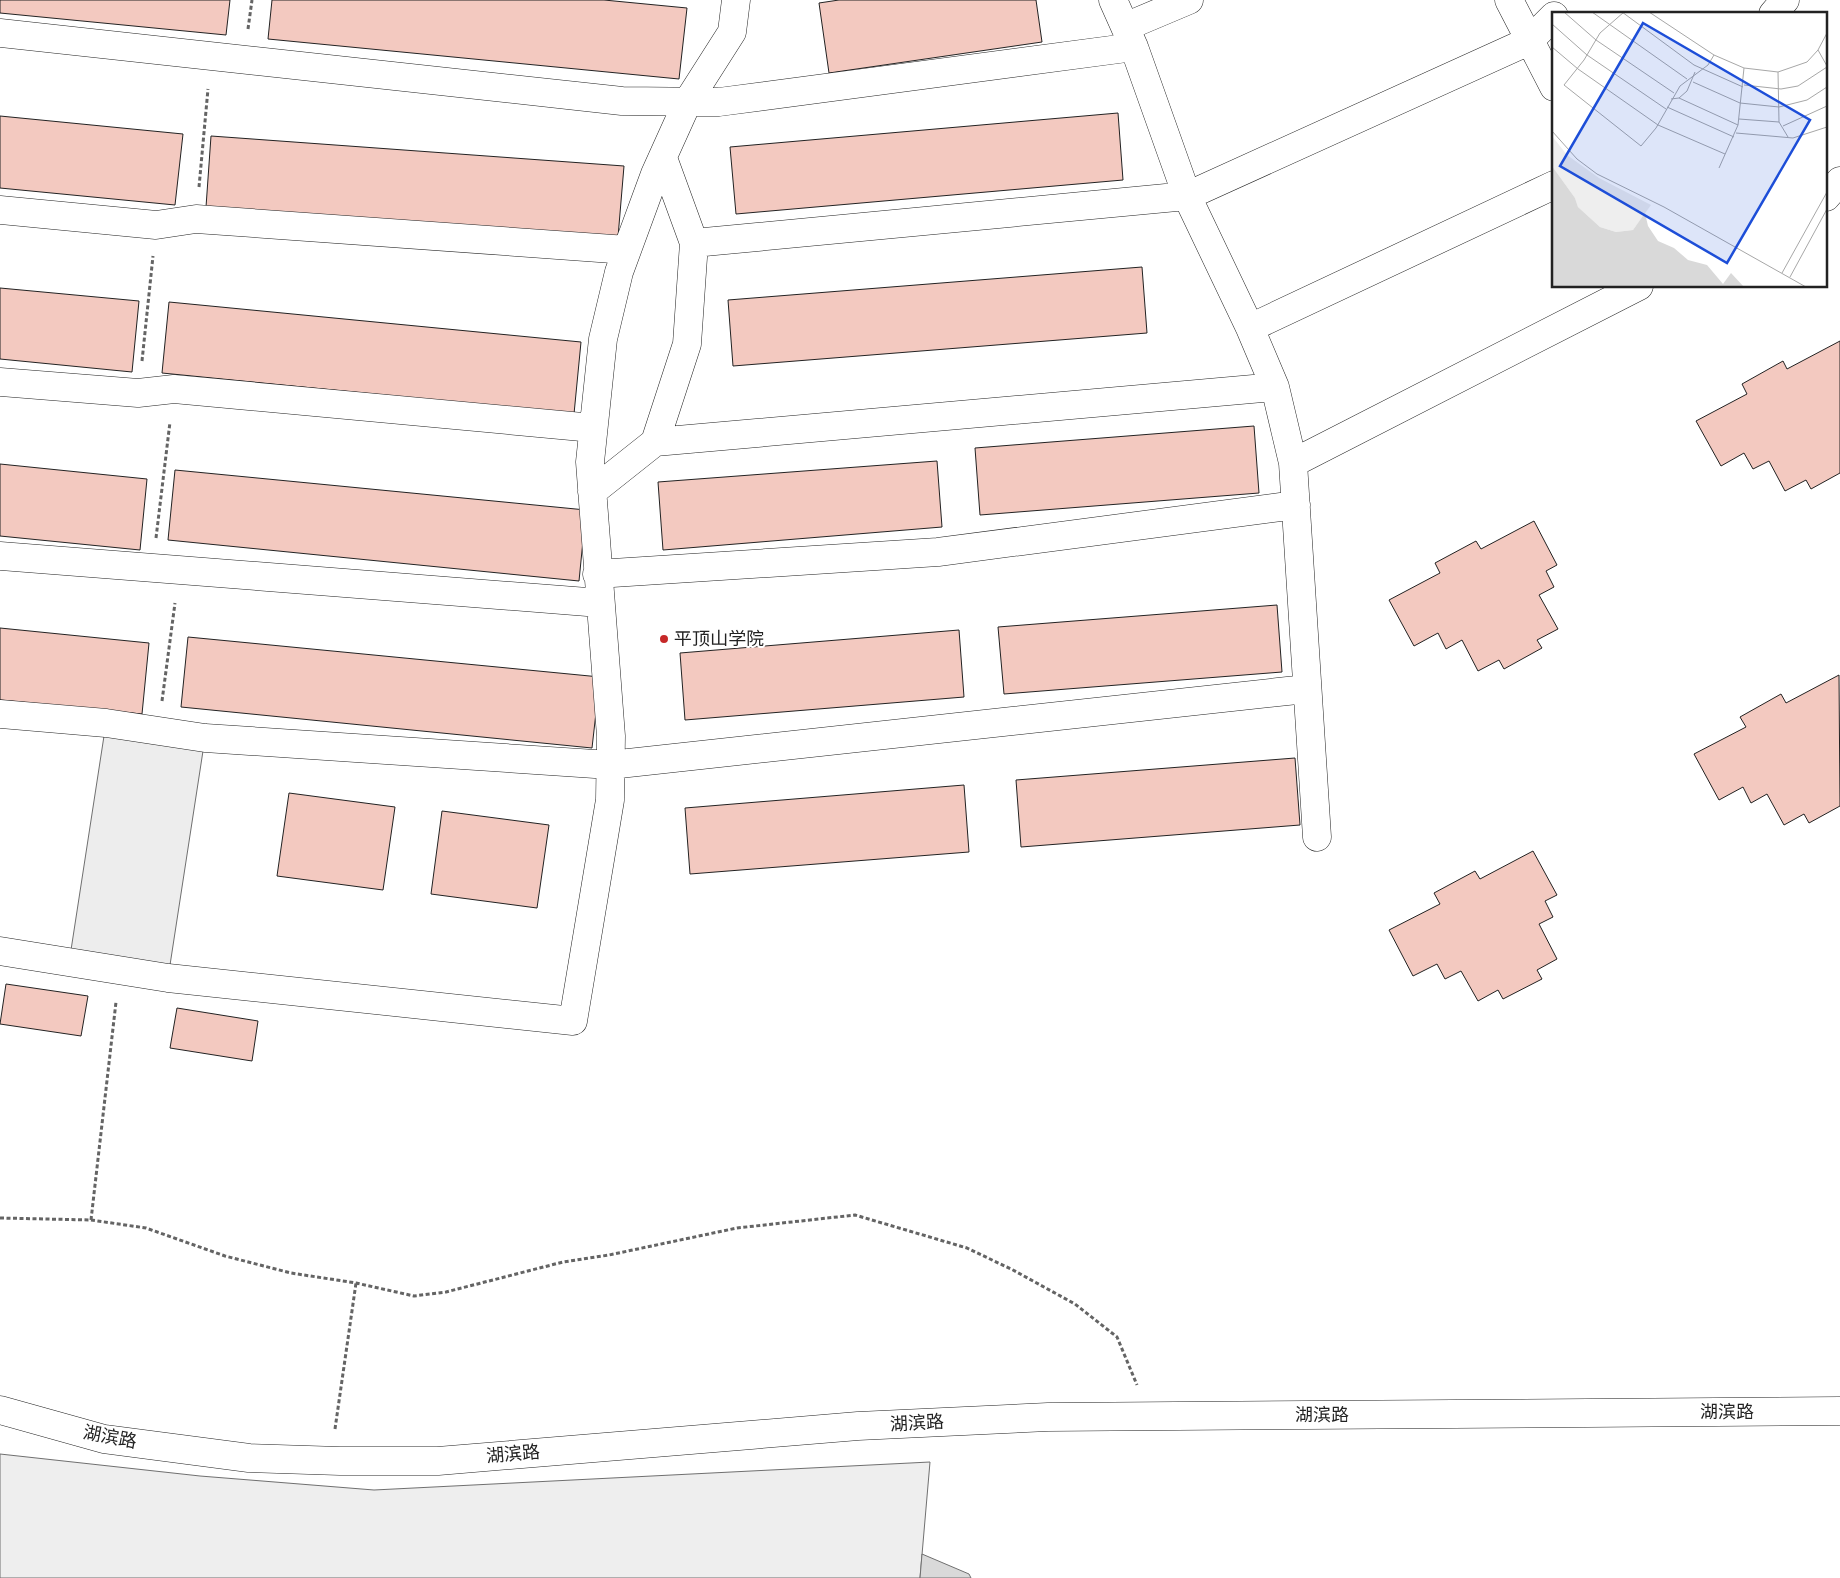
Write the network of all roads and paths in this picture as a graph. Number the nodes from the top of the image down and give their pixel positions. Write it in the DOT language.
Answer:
graph roads {
  1 [pos="736,0"];
  2 [pos="1113,0"];
  3 [pos="1189,0"];
  4 [pos="1509,0"];
  5 [pos="1570,0"];
  6 [pos="1785,0"];
  7 [pos="1558,12"];
  8 [pos="1775,12"];
  9 [pos="1552,18"];
  10 [pos="0,33"];
  11 [pos="1129,37"];
  12 [pos="1529,40"];
  13 [pos="211,56"];
  14 [pos="1552,83"];
  15 [pos="688,100"];
  16 [pos="663,158"];
  17 [pos="1840,181"];
  18 [pos="1552,186"];
  19 [pos="1828,195"];
  20 [pos="1187,196"];
  21 [pos="0,210"];
  22 [pos="196,219"];
  23 [pos="156,225"];
  24 [pos="694,243"];
  25 [pos="627,250"];
  26 [pos="1635,288"];
  27 [pos="1250,328"];
  28 [pos="0,382"];
  29 [pos="1275,388"];
  30 [pos="174,389"];
  31 [pos="138,393"];
  32 [pos="594,428"];
  33 [pos="655,442"];
  34 [pos="1293,463"];
  35 [pos="592,492"];
  36 [pos="1296,505"];
  37 [pos="0,556"];
  38 [pos="166,569"];
  39 [pos="597,574"];
  40 [pos="600,603"];
  41 [pos="1306,689"];
  42 [pos="0,714"];
  43 [pos="159,731"];
  44 [pos="610,765"];
  45 [pos="1317,836"];
  46 [pos="0,951"];
  47 [pos="119,971"];
  48 [pos="0,1218"];
  49 [pos="91,1220"];
  50 [pos="356,1283"];
  51 [pos="0,1410"];
  52 [pos="1840,1411"];
  53 [pos="1151,1416"];
  54 [pos="330,1460"];
  1 -- 15 [label="street"];
  2 -- 11 [label="street"];
  3 -- 11 [label="street"];
  4 -- 12 [label="street"];
  5 -- 7 [label="street"];
  6 -- 8 [label="street"];
  9 -- 12 [label="street"];
  10 -- 13 [label="street"];
  11 -- 15 [label="street"];
  11 -- 20 [label="street"];
  12 -- 14 [label="street"];
  12 -- 20 [label="street"];
  13 -- 15 [label="street"];
  13 -- 22 [label="path"];
  15 -- 16 [label="street"];
  16 -- 24 [label="street"];
  16 -- 25 [label="street"];
  17 -- 19 [label="street"];
  18 -- 27 [label="street"];
  20 -- 24 [label="street"];
  20 -- 27 [label="street"];
  21 -- 23 [label="street"];
  22 -- 23 [label="street"];
  22 -- 25 [label="street"];
  23 -- 31 [label="path"];
  24 -- 33 [label="street"];
  25 -- 32 [label="street"];
  26 -- 34 [label="street"];
  27 -- 29 [label="street"];
  28 -- 31 [label="street"];
  29 -- 33 [label="street"];
  29 -- 34 [label="street"];
  30 -- 31 [label="street"];
  30 -- 32 [label="street"];
  30 -- 38 [label="path"];
  32 -- 35 [label="street"];
  33 -- 35 [label="street"];
  34 -- 36 [label="street"];
  35 -- 39 [label="street"];
  36 -- 39 [label="street"];
  36 -- 41 [label="street"];
  37 -- 38 [label="street"];
  38 -- 40 [label="street"];
  38 -- 43 [label="path"];
  39 -- 40 [label="street"];
  40 -- 44 [label="street"];
  41 -- 44 [label="street"];
  41 -- 45 [label="street"];
  42 -- 43 [label="street"];
  43 -- 44 [label="street"];
  44 -- 47 [label="street"];
  46 -- 47 [label="street"];
  47 -- 49 [label="path"];
  48 -- 49 [label="path"];
  49 -- 50 [label="path"];
  50 -- 53 [label="path"];
  50 -- 54 [label="path"];
  51 -- 54 [label="street, 湖滨路"];
  52 -- 53 [label="street, 湖滨路"];
  53 -- 54 [label="street, 湖滨路"];
}
